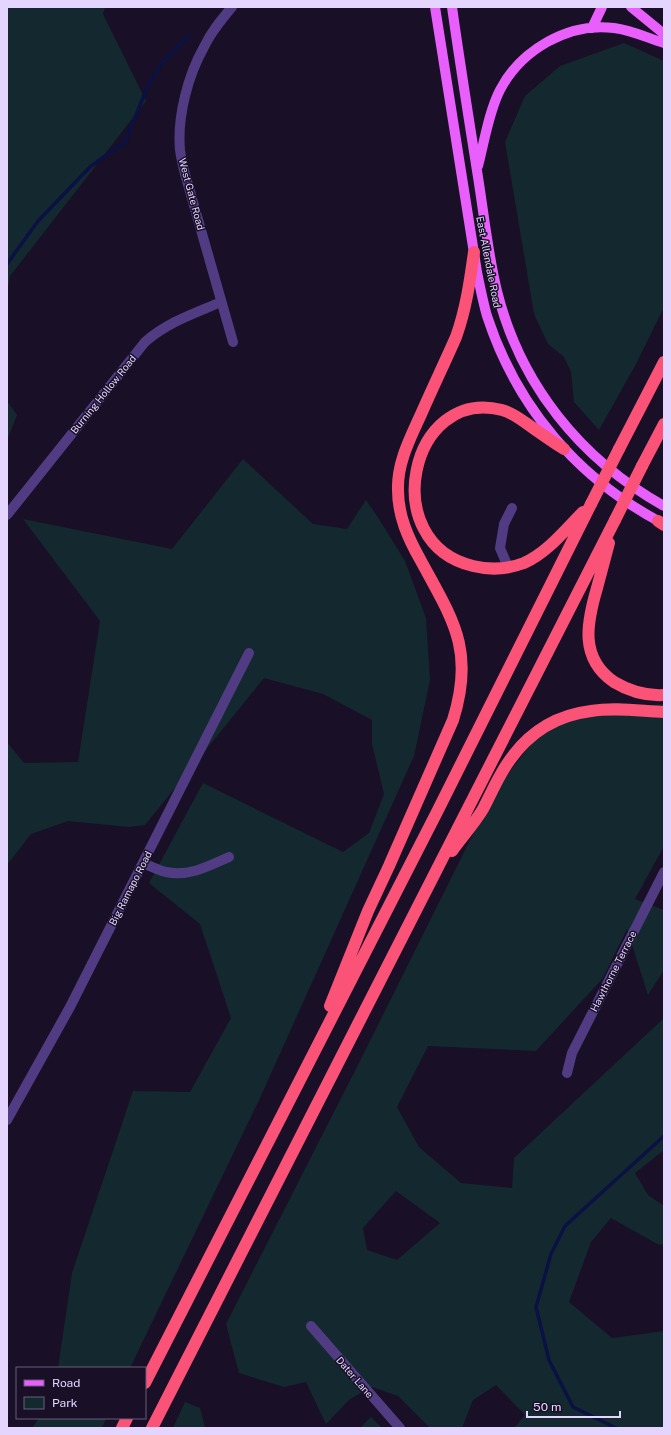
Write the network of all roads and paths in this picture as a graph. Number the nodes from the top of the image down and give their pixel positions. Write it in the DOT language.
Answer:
graph roads {
  1 [pos="232,7"];
  2 [pos="435,7"];
  3 [pos="452,7"];
  4 [pos="602,7"];
  5 [pos="632,7"];
  6 [pos="592,28"];
  7 [pos="664,34"];
  8 [pos="664,43"];
  9 [pos="477,170"];
  10 [pos="474,252"];
  11 [pos="221,302"];
  12 [pos="233,342"];
  13 [pos="664,356"];
  14 [pos="662,366"];
  15 [pos="664,424"];
  16 [pos="664,432"];
  17 [pos="655,441"];
  18 [pos="564,449"];
  19 [pos="591,504"];
  20 [pos="664,506"];
  21 [pos="512,508"];
  22 [pos="7,514"];
  23 [pos="615,520"];
  24 [pos="662,523"];
  25 [pos="508,567"];
  26 [pos="249,653"];
  27 [pos="664,695"];
  28 [pos="664,712"];
  29 [pos="229,857"];
  30 [pos="143,862"];
  31 [pos="664,872"];
  32 [pos="430,881"];
  33 [pos="567,1073"];
  34 [pos="301,1078"];
  35 [pos="7,1120"];
  36 [pos="311,1326"];
  37 [pos="146,1381"];
  38 [pos="126,1419"];
  39 [pos="122,1428"];
  40 [pos="152,1428"];
  41 [pos="400,1428"];
  1 -- 11 [label="street, West Gate Road"];
  2 -- 10 [label="main road, East Allendale Road"];
  3 -- 9 [label="main road, East Allendale Road"];
  4 -- 6 [label="main road"];
  5 -- 7 [label="main road"];
  6 -- 8 [label="main road"];
  6 -- 9 [label="main road"];
  9 -- 20 [label="main road, East Allendale Road"];
  10 -- 18 [label="main road, East Allendale Road"];
  10 -- 34 [label="highway"];
  11 -- 12 [label="street, West Gate Road"];
  11 -- 22 [label="street, Burning Hollow Road"];
  13 -- 14 [label="highway"];
  14 -- 19 [label="highway, bridge"];
  15 -- 17 [label="highway"];
  16 -- 17 [label="highway"];
  17 -- 23 [label="highway, bridge"];
  18 -- 24 [label="main road, East Allendale Road"];
  18 -- 25 [label="highway"];
  19 -- 25 [label="highway"];
  19 -- 34 [label="highway"];
  21 -- 25 [label="street"];
  23 -- 27 [label="highway"];
  23 -- 32 [label="highway"];
  26 -- 30 [label="street, Big Ramapo Road"];
  28 -- 32 [label="highway"];
  29 -- 30 [label="street"];
  30 -- 35 [label="street, Big Ramapo Road"];
  31 -- 33 [label="street, Hawthorne Terrace"];
  32 -- 40 [label="highway"];
  34 -- 37 [label="highway"];
  36 -- 41 [label="street, Dater Lane"];
  38 -- 39 [label="highway"];
}
